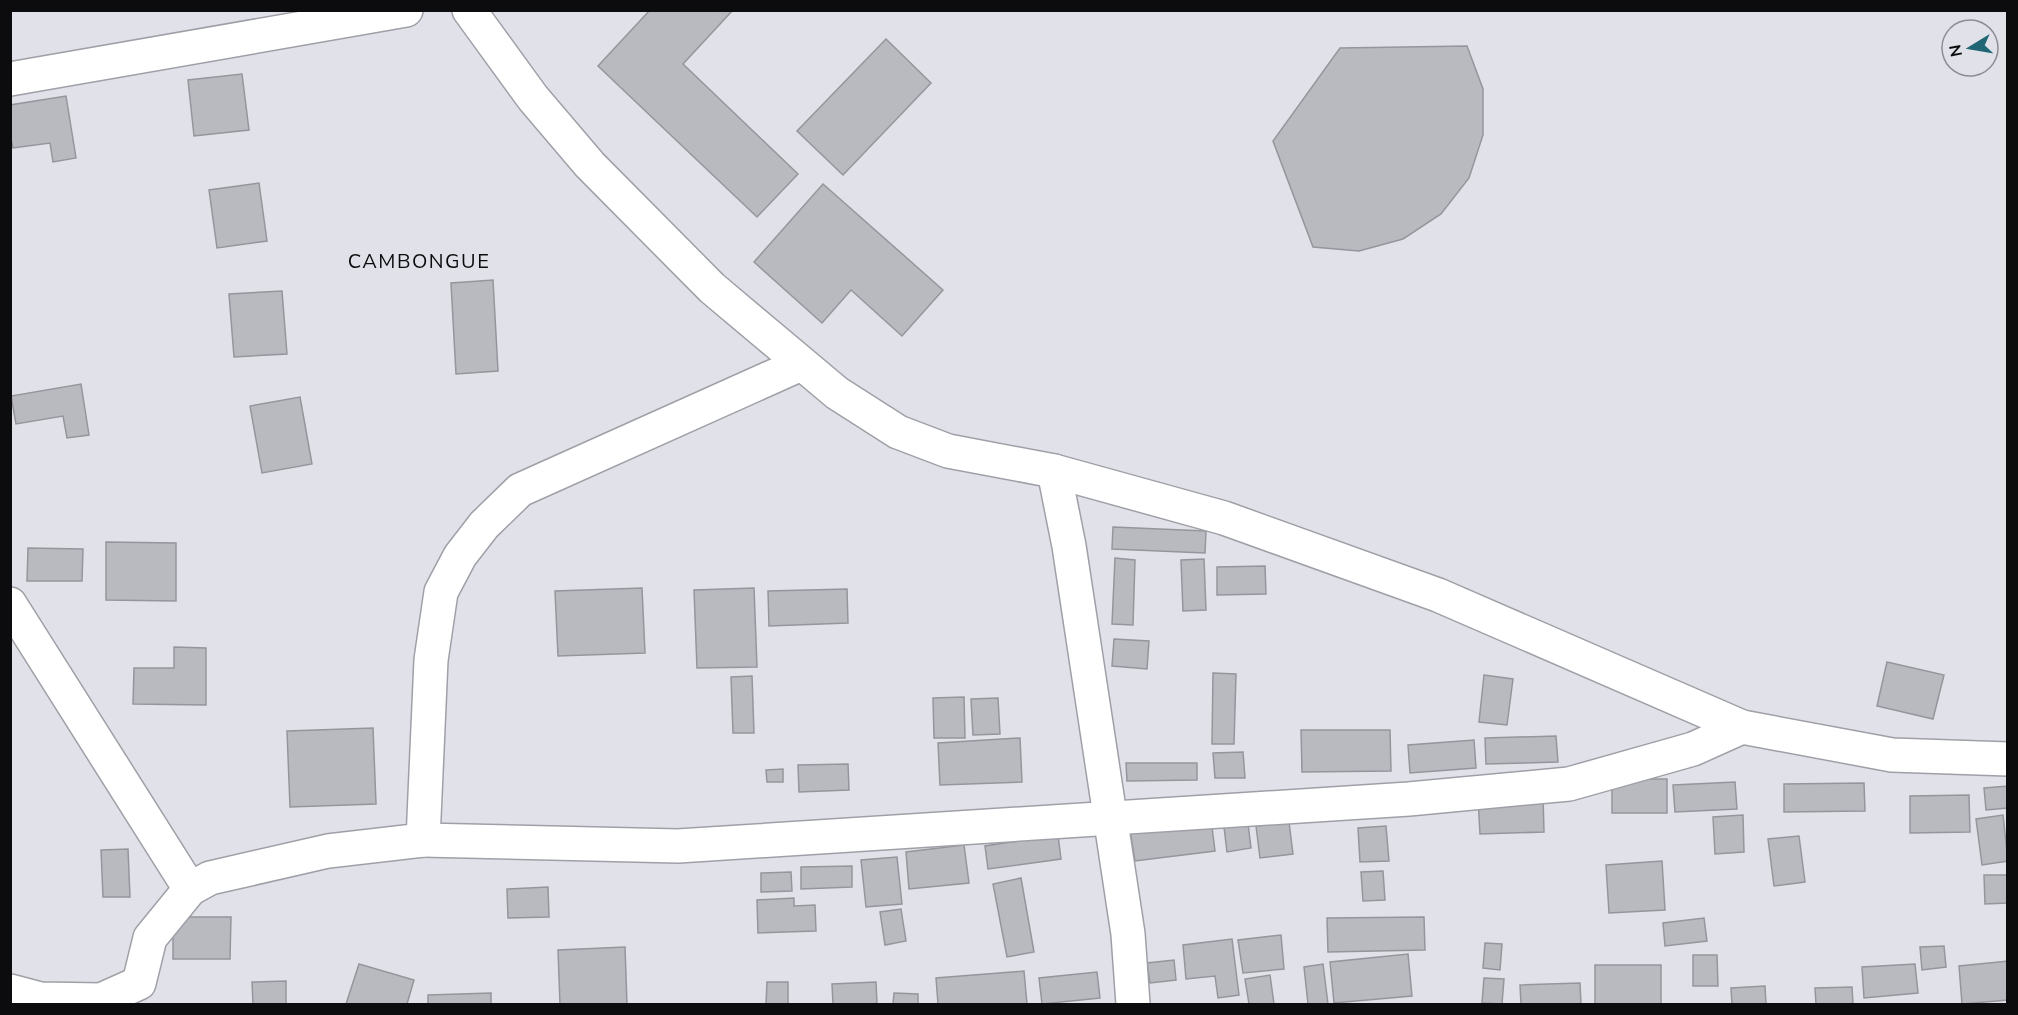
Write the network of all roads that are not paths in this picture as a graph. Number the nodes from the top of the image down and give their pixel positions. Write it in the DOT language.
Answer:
graph roads {
  1 [pos="406,10"];
  2 [pos="469,10"];
  3 [pos="10,79"];
  4 [pos="801,364"];
  5 [pos="1054,471"];
  6 [pos="10,604"];
  7 [pos="1742,726"];
  8 [pos="2007,759"];
  9 [pos="1110,818"];
  10 [pos="423,840"];
  11 [pos="190,889"];
  12 [pos="10,991"];
  13 [pos="1133,1005"];
  1 -- 3 [label="street"];
  2 -- 4 [label="street"];
  4 -- 5 [label="street"];
  4 -- 10 [label="street"];
  5 -- 7 [label="street"];
  5 -- 9 [label="street"];
  6 -- 11 [label="street"];
  7 -- 8 [label="street"];
  7 -- 9 [label="street"];
  9 -- 10 [label="street"];
  9 -- 13 [label="street"];
  10 -- 11 [label="street"];
  11 -- 12 [label="street"];
}
